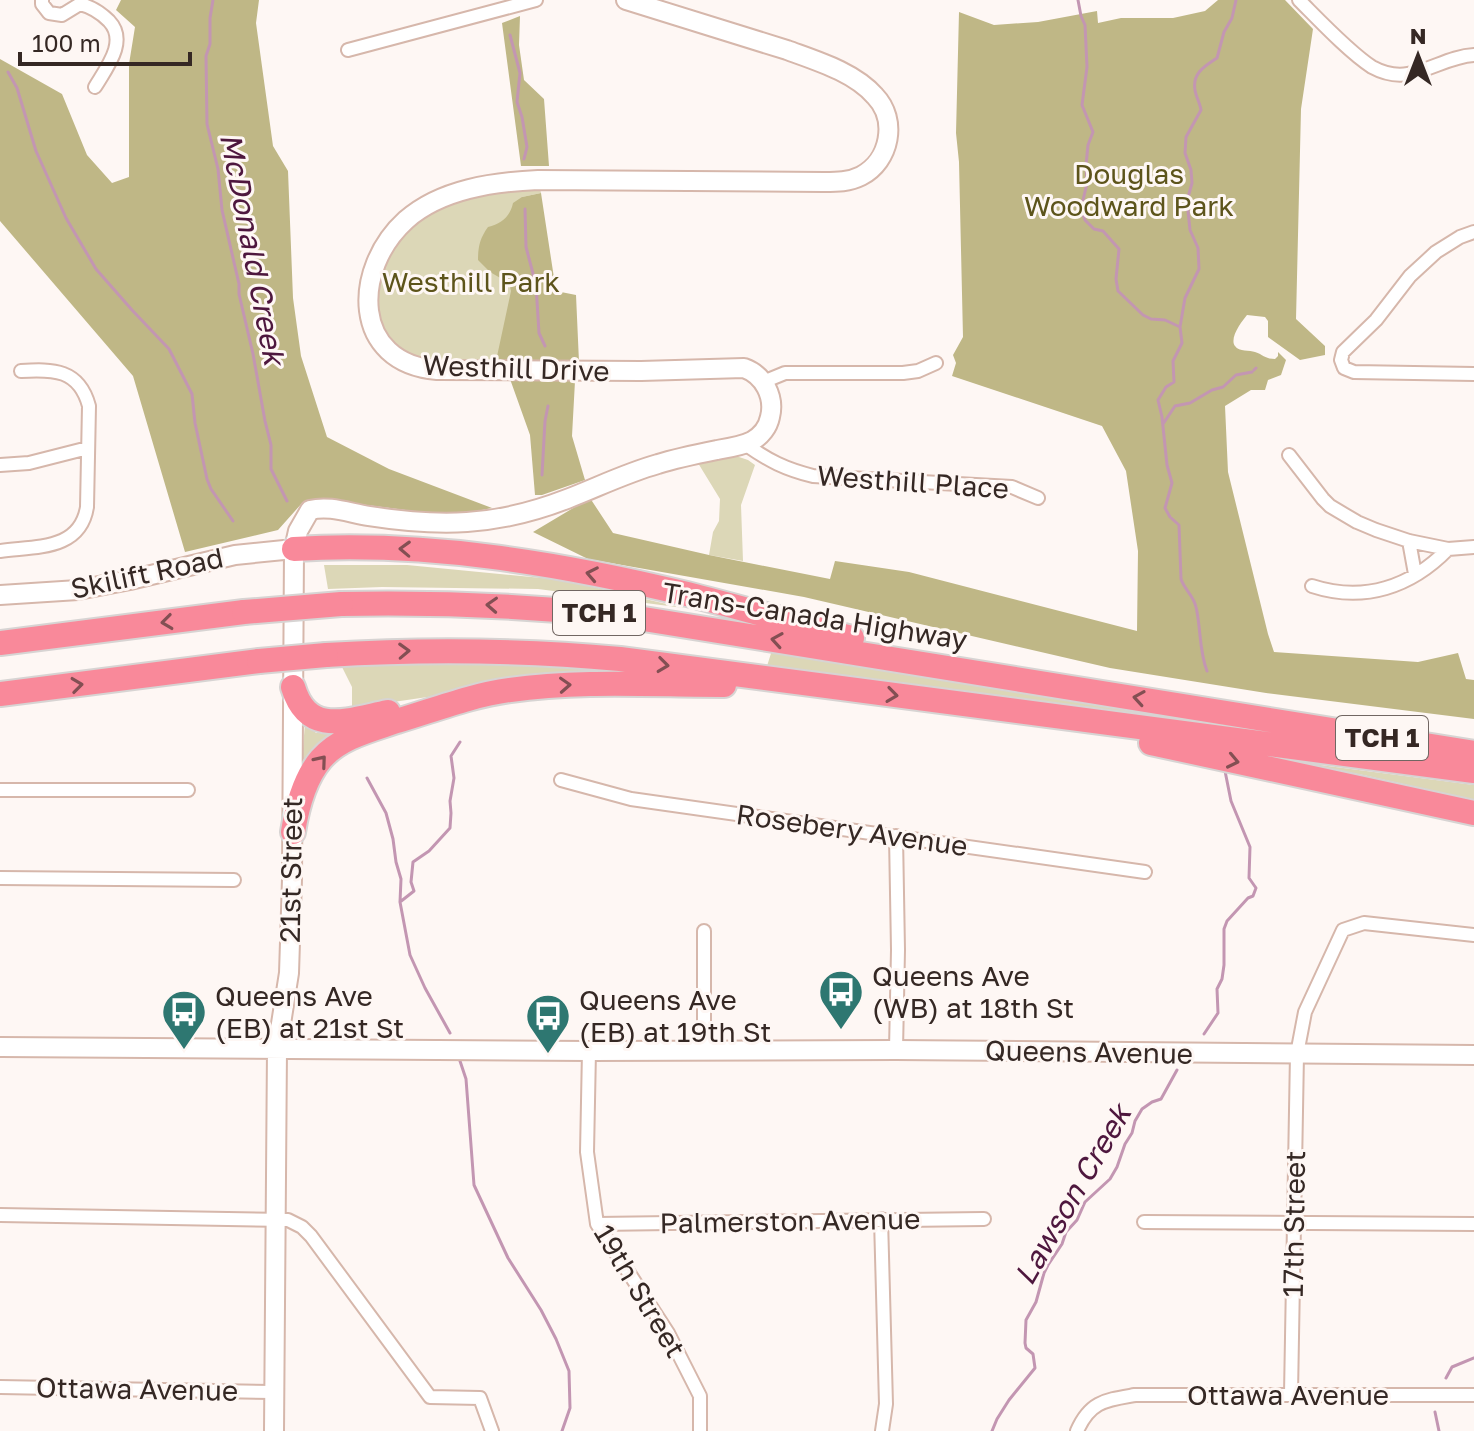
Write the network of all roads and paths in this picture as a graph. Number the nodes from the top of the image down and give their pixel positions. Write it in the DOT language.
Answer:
graph roads {
  1 [pos="42,0"];
  2 [pos="536,0"];
  3 [pos="626,0"];
  4 [pos="1299,0"];
  5 [pos="348,50"];
  6 [pos="1474,55"];
  7 [pos="95,87"];
  8 [pos="1474,232"];
  9 [pos="936,363"];
  10 [pos="21,371"];
  11 [pos="1474,374"];
  12 [pos="763,382"];
  13 [pos="745,444"];
  14 [pos="88,448"];
  15 [pos="1289,455"];
  16 [pos="0,465"];
  17 [pos="1038,498"];
  18 [pos="1409,541"];
  19 [pos="1474,547"];
  20 [pos="294,549"];
  21 [pos="1448,549"];
  22 [pos="0,551"];
  23 [pos="1415,574"];
  24 [pos="1312,586"];
  25 [pos="0,595"];
  26 [pos="0,643"];
  27 [pos="819,685"];
  28 [pos="293,687"];
  29 [pos="1077,688"];
  30 [pos="507,690"];
  31 [pos="0,694"];
  32 [pos="965,705"];
  33 [pos="1290,722"];
  34 [pos="1474,741"];
  35 [pos="1474,753"];
  36 [pos="1474,771"];
  37 [pos="561,780"];
  38 [pos="0,790"];
  39 [pos="188,790"];
  40 [pos="1474,813"];
  41 [pos="293,832"];
  42 [pos="896,836"];
  43 [pos="1145,872"];
  44 [pos="0,878"];
  45 [pos="234,880"];
  46 [pos="704,931"];
  47 [pos="1474,935"];
  48 [pos="0,1047"];
  49 [pos="277,1049"];
  50 [pos="704,1050"];
  51 [pos="896,1050"];
  52 [pos="589,1051"];
  53 [pos="1297,1054"];
  54 [pos="1474,1055"];
  55 [pos="0,1215"];
  56 [pos="881,1219"];
  57 [pos="984,1219"];
  58 [pos="277,1220"];
  59 [pos="1144,1222"];
  60 [pos="597,1224"];
  61 [pos="1293,1224"];
  62 [pos="1474,1224"];
  63 [pos="0,1387"];
  64 [pos="274,1392"];
  65 [pos="1291,1394"];
  66 [pos="1474,1395"];
  67 [pos="274,1431"];
  68 [pos="492,1431"];
  69 [pos="700,1431"];
  70 [pos="882,1431"];
  71 [pos="1077,1431"];
  1 -- 7 [label="street"];
  2 -- 5 [label="street"];
  3 -- 12 [label="street, Westhill Drive"];
  4 -- 6 [label="street"];
  8 -- 11 [label="street"];
  9 -- 12 [label="street"];
  10 -- 14 [label="street"];
  12 -- 13 [label="street"];
  13 -- 17 [label="street, Westhill Place"];
  13 -- 20 [label="street"];
  14 -- 16 [label="street"];
  14 -- 22 [label="street"];
  15 -- 18 [label="street"];
  18 -- 21 [label="street"];
  18 -- 23 [label="street"];
  19 -- 21 [label="street"];
  20 -- 25 [label="street, Skilift Road"];
  20 -- 28 [label="street, 21st Street"];
  29 -- 20 [label="highway, one-way"];
  21 -- 23 [label="street"];
  23 -- 24 [label="street"];
  29 -- 26 [label="highway, Trans-Canada Highway / TCH 1, one-way, bridge"];
  30 -- 27 [label="highway, one-way"];
  31 -- 27 [label="highway, TCH 1, one-way, bridge"];
  27 -- 32 [label="highway, TCH 1, one-way"];
  28 -- 30 [label="highway"];
  28 -- 41 [label="street, 21st Street"];
  33 -- 29 [label="highway, Trans-Canada Highway / TCH 1, one-way"];
  41 -- 30 [label="highway, one-way"];
  32 -- 36 [label="highway, TCH 1"];
  32 -- 40 [label="highway, one-way"];
  33 -- 34 [label="highway"];
  33 -- 35 [label="highway, Trans-Canada Highway / TCH 1"];
  37 -- 42 [label="street, Rosebery Avenue"];
  38 -- 39 [label="street"];
  41 -- 49 [label="street, 21st Street"];
  42 -- 43 [label="street, Rosebery Avenue"];
  42 -- 51 [label="street"];
  44 -- 45 [label="street"];
  46 -- 50 [label="street"];
  47 -- 53 [label="street, 17th Street"];
  48 -- 49 [label="street, Queens Avenue"];
  49 -- 52 [label="street, Queens Avenue"];
  49 -- 58 [label="street, 21st Street"];
  50 -- 51 [label="street, Queens Avenue"];
  50 -- 52 [label="street, Queens Avenue"];
  51 -- 53 [label="street, Queens Avenue"];
  52 -- 60 [label="street, 19th Street"];
  53 -- 54 [label="street, Queens Avenue"];
  53 -- 61 [label="street, 17th Street"];
  55 -- 58 [label="street"];
  56 -- 57 [label="street, Palmerston Avenue"];
  56 -- 60 [label="street, Palmerston Avenue"];
  56 -- 70 [label="street"];
  58 -- 64 [label="street, 21st Street"];
  58 -- 68 [label="street"];
  59 -- 61 [label="street"];
  60 -- 69 [label="street, 19th Street"];
  61 -- 62 [label="street"];
  61 -- 65 [label="street, 17th Street"];
  63 -- 64 [label="street, Ottawa Avenue"];
  64 -- 67 [label="street, 21st Street"];
  65 -- 66 [label="street, Ottawa Avenue"];
  65 -- 71 [label="street, Ottawa Avenue"];
}
